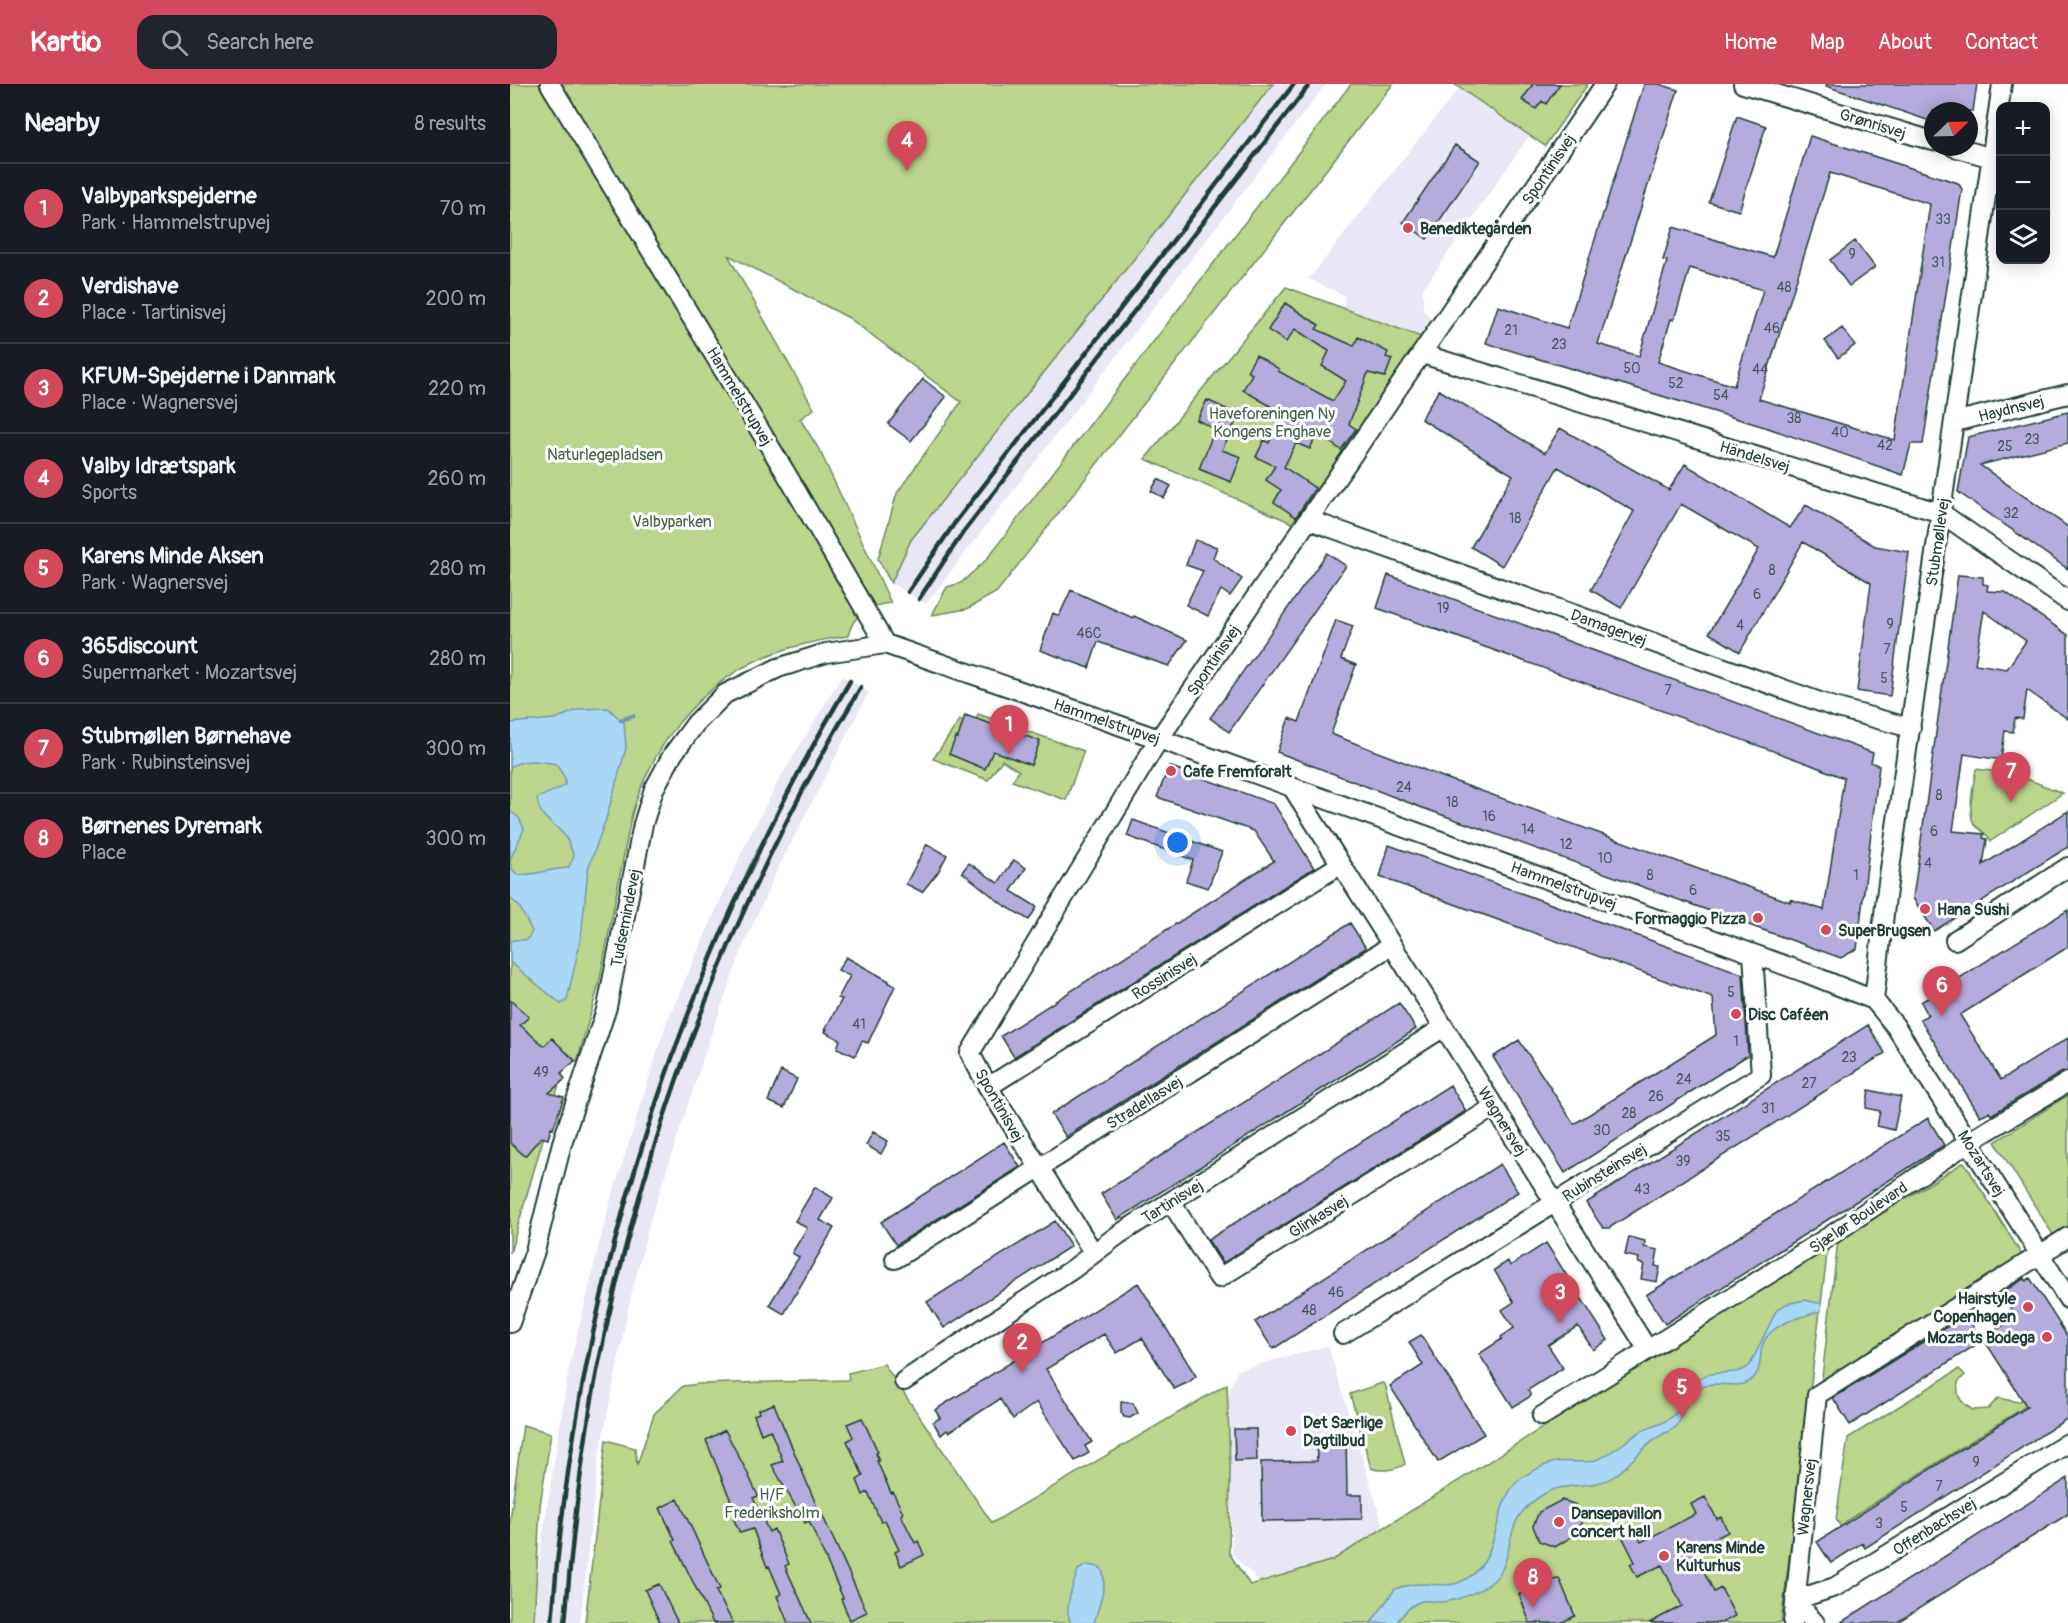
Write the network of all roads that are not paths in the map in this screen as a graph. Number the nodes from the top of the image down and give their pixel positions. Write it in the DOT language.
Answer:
graph roads {
  1 [pos="550,84"];
  2 [pos="1605,84"];
  3 [pos="1743,84"];
  4 [pos="2002,84"];
  5 [pos="1924,138"];
  6 [pos="1978,154"];
  7 [pos="1992,158"];
  8 [pos="1422,354"];
  9 [pos="2068,394"];
  10 [pos="1954,422"];
  11 [pos="1941,513"];
  12 [pos="1309,520"];
  13 [pos="2068,601"];
  14 [pos="885,644"];
  15 [pos="1911,728"];
  16 [pos="1159,739"];
  17 [pos="1292,787"];
  18 [pos="1341,864"];
  19 [pos="2068,867"];
  20 [pos="1955,940"];
  21 [pos="1392,945"];
  22 [pos="1753,954"];
  23 [pos="1874,1000"];
  24 [pos="1444,1027"];
  25 [pos="2068,1082"];
  26 [pos="988,1087"];
  27 [pos="1494,1107"];
  28 [pos="1969,1142"];
  29 [pos="1038,1169"];
  30 [pos="1171,1202"];
  31 [pos="1554,1202"];
  32 [pos="2068,1237"];
  33 [pos="1093,1252"];
  34 [pos="2040,1255"];
  35 [pos="895,1260"];
  36 [pos="2068,1299"];
  37 [pos="510,1323"];
  38 [pos="1343,1334"];
  39 [pos="1648,1350"];
  40 [pos="904,1381"];
  41 [pos="1542,1416"];
  42 [pos="2068,1443"];
  43 [pos="1795,1600"];
  44 [pos="1793,1623"];
  45 [pos="1815,1623"];
  1 -- 14 [label="street, Hammelstrupvej"];
  2 -- 8 [label="street, Spontinisvej"];
  3 -- 5 [label="street, Grønrisvej"];
  4 -- 7 [label="street, Stubmøllevej"];
  6 -- 7 [label="street"];
  7 -- 10 [label="street, Stubmøllevej"];
  8 -- 11 [label="street, Händelsvej"];
  8 -- 12 [label="street, Spontinisvej"];
  9 -- 10 [label="street, Haydnsvej"];
  10 -- 11 [label="street, Stubmøllevej"];
  11 -- 13 [label="street, Händelsvej"];
  11 -- 15 [label="street, Stubmøllevej"];
  12 -- 15 [label="street, Damagervej"];
  12 -- 16 [label="street, Spontinisvej"];
  14 -- 16 [label="street, Hammelstrupvej"];
  14 -- 37 [label="street, Tudsemindevej"];
  15 -- 23 [label="street, Stubmøllevej"];
  16 -- 17 [label="street, Hammelstrupvej"];
  16 -- 26 [label="street, Spontinisvej"];
  17 -- 18 [label="street, Wagnersvej"];
  17 -- 22 [label="street, Hammelstrupvej"];
  18 -- 21 [label="street, Wagnersvej"];
  18 -- 26 [label="street, Rossinisvej"];
  19 -- 20 [label="street"];
  21 -- 24 [label="street, Wagnersvej"];
  21 -- 29 [label="street, Stradellasvej"];
  22 -- 23 [label="street, Hammelstrupvej"];
  22 -- 31 [label="street, Rubinsteinsvej"];
  23 -- 28 [label="street, Mozartsvej"];
  24 -- 27 [label="street, Wagnersvej"];
  24 -- 30 [label="street, Tartinisvej"];
  25 -- 28 [label="street, Sjælør Boulevard"];
  26 -- 29 [label="street, Spontinisvej"];
  27 -- 30 [label="street, Glinkasvej"];
  27 -- 31 [label="street, Wagnersvej"];
  28 -- 34 [label="street, Mozartsvej"];
  28 -- 39 [label="street, Sjælør Boulevard"];
  29 -- 33 [label="street, Spontinisvej"];
  29 -- 35 [label="street, Stradellasvej"];
  30 -- 33 [label="street, Tartinisvej"];
  31 -- 38 [label="street, Rubinsteinsvej"];
  31 -- 39 [label="street, Wagnersvej"];
  32 -- 34 [label="street"];
  33 -- 40 [label="street, Tartinisvej"];
  34 -- 36 [label="street, Mozartsvej"];
  34 -- 43 [label="street, Wagnersvej"];
  39 -- 41 [label="street"];
  42 -- 43 [label="street, Offenbachsvej"];
  43 -- 44 [label="street, Wagnersvej"];
  43 -- 45 [label="street"];
}
